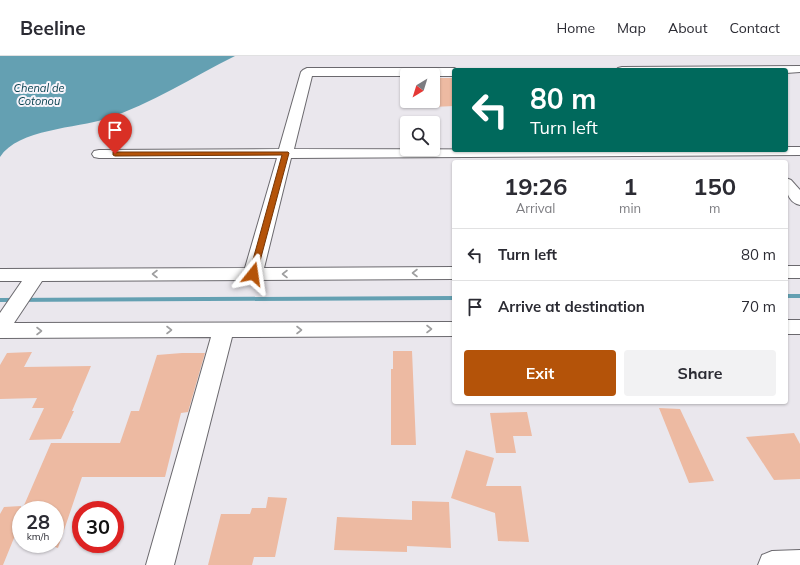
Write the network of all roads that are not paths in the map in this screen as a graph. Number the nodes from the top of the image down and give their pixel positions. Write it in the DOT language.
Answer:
graph roads {
  1 [pos="695,67"];
  2 [pos="671,68"];
  3 [pos="748,68"];
  4 [pos="788,69"];
  5 [pos="800,69"];
  6 [pos="452,72"];
  7 [pos="800,151"];
  8 [pos="788,152"];
  9 [pos="788,152"];
  10 [pos="286,153"];
  11 [pos="99,154"];
  12 [pos="763,154"];
  13 [pos="788,185"];
  14 [pos="800,200"];
  15 [pos="788,272"];
  16 [pos="800,272"];
  17 [pos="452,273"];
  18 [pos="253,274"];
  19 [pos="0,275"];
  20 [pos="32,281"];
  21 [pos="800,326"];
  22 [pos="788,327"];
  23 [pos="452,329"];
  24 [pos="0,330"];
  25 [pos="224,330"];
  26 [pos="800,564"];
  27 [pos="160,565"];
  28 [pos="772,565"];
  1 -- 2 [label="street"];
  1 -- 3 [label="street"];
  4 -- 5 [label="street"];
  6 -- 10 [label="street"];
  7 -- 8 [label="street"];
  9 -- 12 [label="street"];
  10 -- 11 [label="street"];
  10 -- 12 [label="street"];
  10 -- 18 [label="street"];
  13 -- 14 [label="street"];
  15 -- 16 [label="street"];
  17 -- 18 [label="street, one-way"];
  18 -- 20 [label="street, one-way"];
  19 -- 20 [label="street"];
  20 -- 24 [label="street"];
  21 -- 22 [label="street"];
  25 -- 23 [label="street, one-way"];
  24 -- 25 [label="street, one-way"];
  25 -- 27 [label="street"];
  26 -- 28 [label="street"];
}
